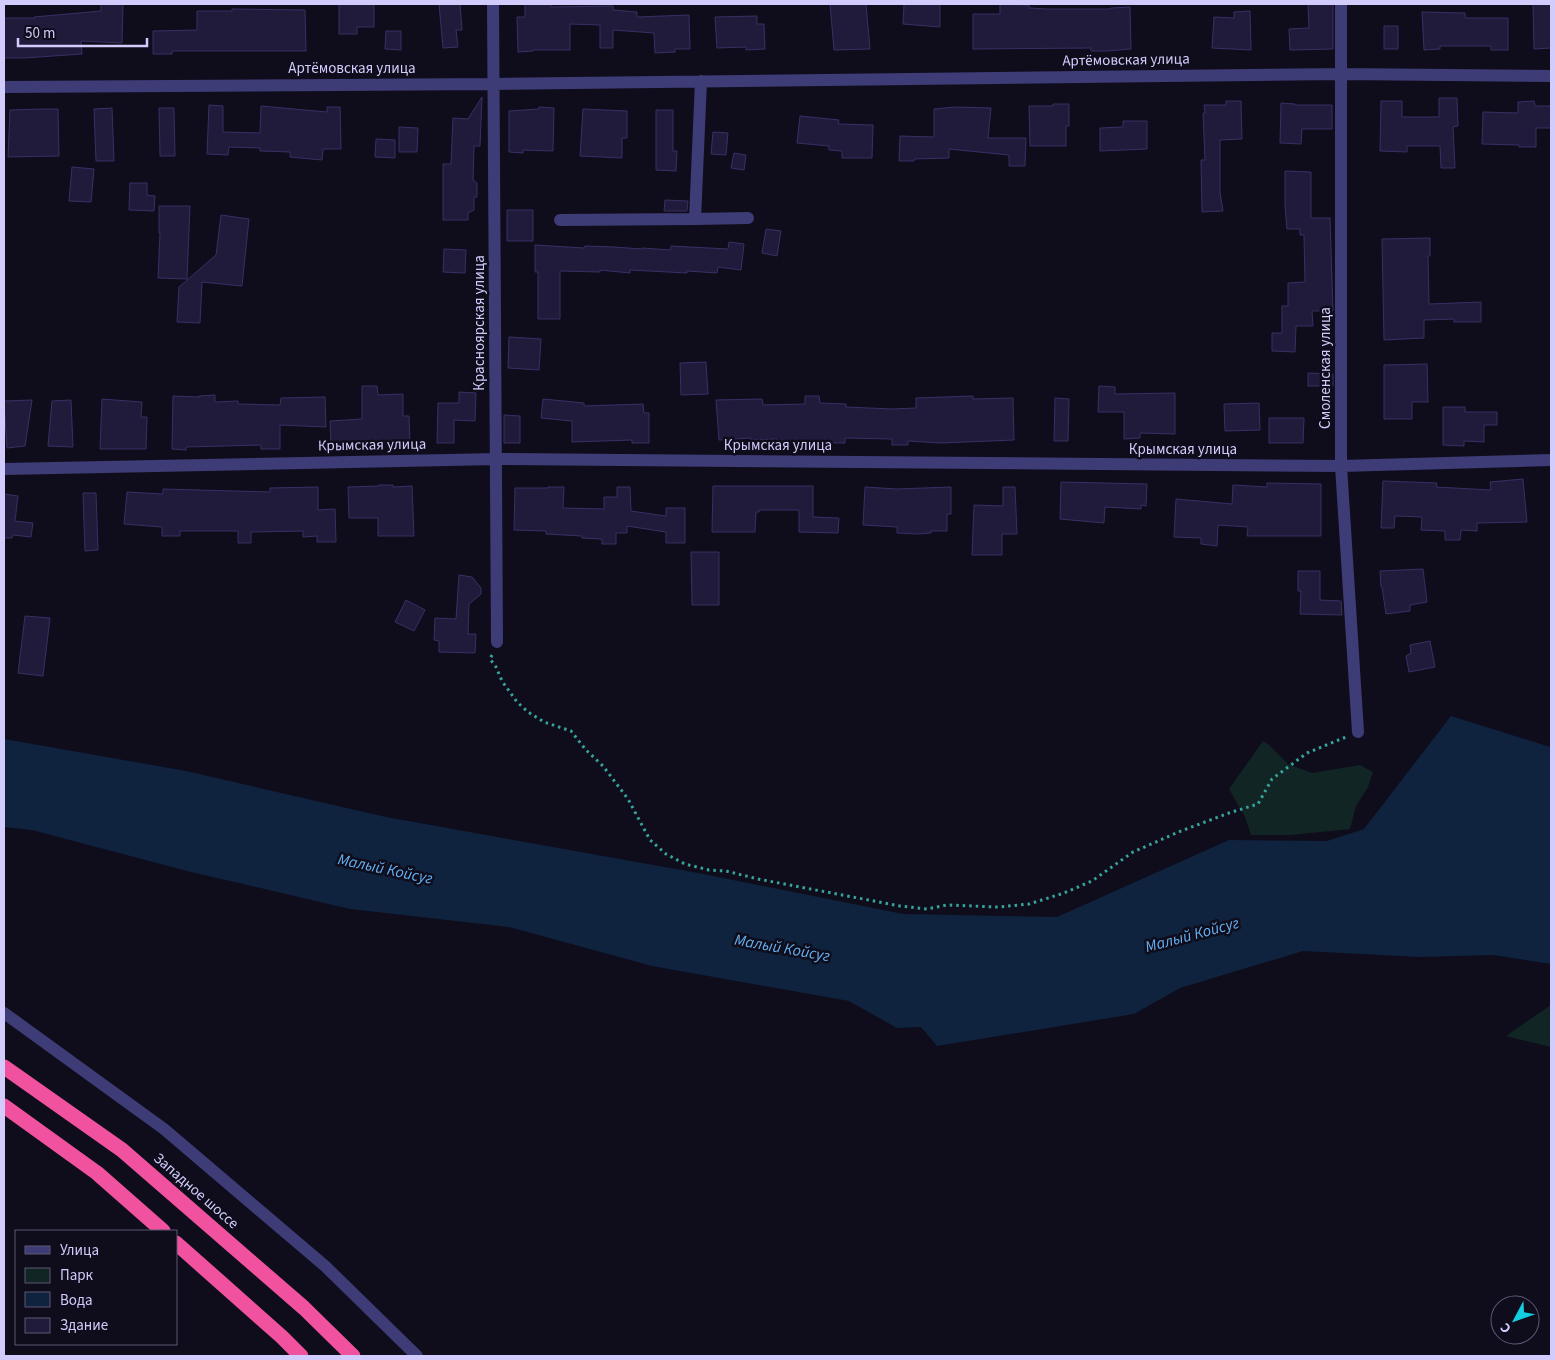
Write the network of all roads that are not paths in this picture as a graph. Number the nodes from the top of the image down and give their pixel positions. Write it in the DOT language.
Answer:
graph roads {
  1 [pos="493,4"];
  2 [pos="1341,4"];
  3 [pos="1341,74"];
  4 [pos="1551,76"];
  5 [pos="701,81"];
  6 [pos="494,84"];
  7 [pos="4,87"];
  8 [pos="748,218"];
  9 [pos="695,219"];
  10 [pos="560,220"];
  11 [pos="497,459"];
  12 [pos="1551,460"];
  13 [pos="1341,466"];
  14 [pos="4,468"];
  15 [pos="498,642"];
  16 [pos="1358,732"];
  17 [pos="4,1013"];
  18 [pos="4,1067"];
  19 [pos="4,1106"];
  20 [pos="162,1230"];
  21 [pos="178,1245"];
  22 [pos="300,1356"];
  23 [pos="353,1356"];
  24 [pos="417,1356"];
  1 -- 6 [label="street, Красноярская улица"];
  2 -- 3 [label="street, Смоленская улица"];
  3 -- 4 [label="street, Артёмовская улица"];
  3 -- 5 [label="street, Артёмовская улица"];
  3 -- 13 [label="street, Смоленская улица"];
  5 -- 6 [label="street, Артёмовская улица"];
  5 -- 9 [label="street"];
  6 -- 7 [label="street, Артёмовская улица"];
  6 -- 11 [label="street, Красноярская улица"];
  8 -- 9 [label="street"];
  9 -- 10 [label="street"];
  11 -- 13 [label="street, Крымская улица"];
  11 -- 14 [label="street, Крымская улица"];
  11 -- 15 [label="street, Красноярская улица"];
  12 -- 13 [label="street, Крымская улица"];
  13 -- 16 [label="street, Смоленская улица"];
  17 -- 24 [label="street"];
  18 -- 23 [label="highway, Западное шоссе"];
  19 -- 20 [label="highway"];
  21 -- 22 [label="highway"];
}
